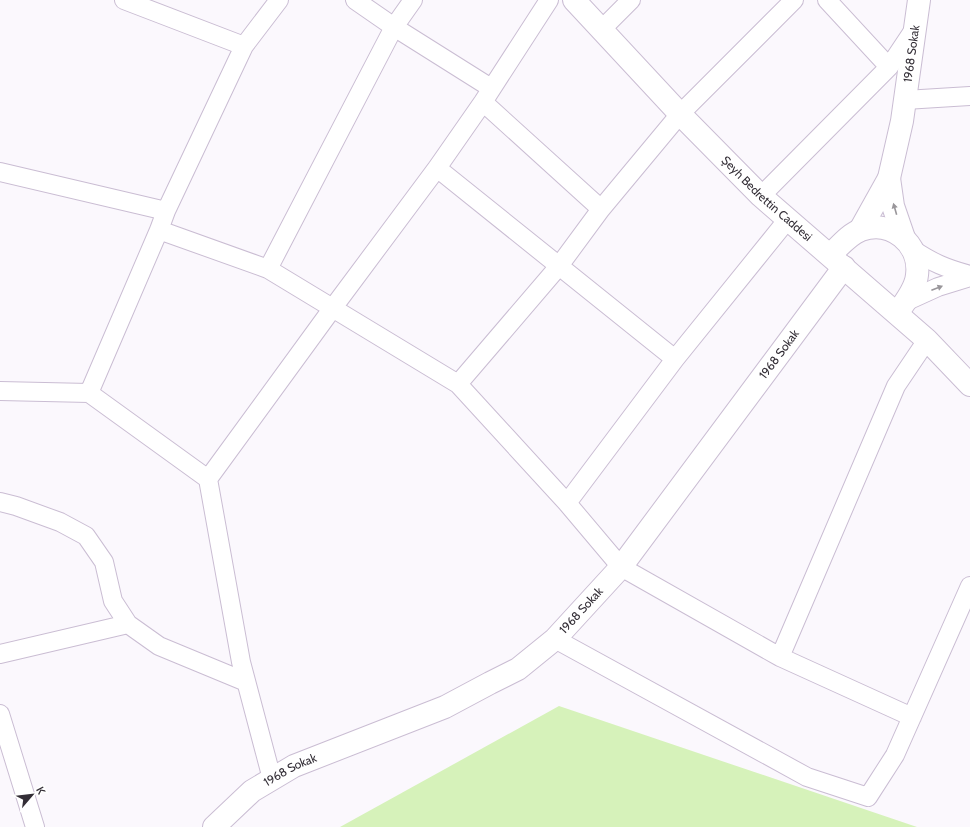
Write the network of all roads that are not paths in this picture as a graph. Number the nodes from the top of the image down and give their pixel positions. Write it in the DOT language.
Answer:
graph roads {
  1 [pos="124,0"];
  2 [pos="278,0"];
  3 [pos="355,0"];
  4 [pos="413,0"];
  5 [pos="549,0"];
  6 [pos="574,0"];
  7 [pos="631,0"];
  8 [pos="794,0"];
  9 [pos="827,0"];
  10 [pos="919,0"];
  11 [pos="394,27"];
  12 [pos="916,27"];
  13 [pos="601,30"];
  14 [pos="244,46"];
  15 [pos="889,67"];
  16 [pos="487,95"];
  17 [pos="970,96"];
  18 [pos="905,100"];
  19 [pos="680,114"];
  20 [pos="437,168"];
  21 [pos="0,172"];
  22 [pos="889,178"];
  23 [pos="761,196"];
  24 [pos="601,209"];
  25 [pos="166,211"];
  26 [pos="788,219"];
  27 [pos="159,230"];
  28 [pos="860,230"];
  29 [pos="908,243"];
  30 [pos="837,261"];
  31 [pos="559,266"];
  32 [pos="268,269"];
  33 [pos="970,276"];
  34 [pos="901,308"];
  35 [pos="332,309"];
  36 [pos="927,340"];
  37 [pos="675,359"];
  38 [pos="458,384"];
  39 [pos="970,385"];
  40 [pos="0,391"];
  41 [pos="89,393"];
  42 [pos="208,479"];
  43 [pos="0,502"];
  44 [pos="567,503"];
  45 [pos="621,567"];
  46 [pos="970,586"];
  47 [pos="128,624"];
  48 [pos="555,639"];
  49 [pos="0,654"];
  50 [pos="780,657"];
  51 [pos="246,682"];
  52 [pos="0,714"];
  53 [pos="912,717"];
  54 [pos="272,779"];
  55 [pos="35,827"];
  56 [pos="214,827"];
  1 -- 14 [label="street"];
  2 -- 14 [label="street"];
  3 -- 11 [label="street"];
  4 -- 11 [label="street"];
  5 -- 16 [label="street"];
  6 -- 13 [label="street, Şeyh Bedrettin Caddesi"];
  7 -- 13 [label="street"];
  8 -- 19 [label="street"];
  9 -- 15 [label="street"];
  10 -- 12 [label="street, 1968 Sokak"];
  11 -- 16 [label="street"];
  11 -- 32 [label="street"];
  12 -- 15 [label="street"];
  12 -- 18 [label="street, 1968 Sokak"];
  13 -- 19 [label="street, Şeyh Bedrettin Caddesi"];
  14 -- 25 [label="street"];
  15 -- 23 [label="street"];
  16 -- 20 [label="street"];
  16 -- 24 [label="street"];
  17 -- 18 [label="street"];
  18 -- 22 [label="street, 1968 Sokak"];
  19 -- 23 [label="street, Şeyh Bedrettin Caddesi"];
  19 -- 24 [label="street"];
  20 -- 31 [label="street"];
  20 -- 35 [label="street"];
  21 -- 25 [label="street"];
  22 -- 28 [label="street"];
  29 -- 22 [label="street, one-way"];
  23 -- 26 [label="street, Şeyh Bedrettin Caddesi"];
  24 -- 31 [label="street"];
  25 -- 27 [label="street"];
  26 -- 30 [label="street, Şeyh Bedrettin Caddesi"];
  26 -- 37 [label="street"];
  27 -- 32 [label="street"];
  27 -- 41 [label="street"];
  28 -- 29 [label="street"];
  28 -- 30 [label="street, 1968 Sokak"];
  29 -- 33 [label="street"];
  29 -- 34 [label="street"];
  30 -- 34 [label="street, Şeyh Bedrettin Caddesi"];
  30 -- 45 [label="street, 1968 Sokak"];
  31 -- 37 [label="street"];
  31 -- 38 [label="street"];
  32 -- 35 [label="street"];
  34 -- 33 [label="street, one-way"];
  34 -- 36 [label="street, Şeyh Bedrettin Caddesi"];
  35 -- 38 [label="street"];
  35 -- 42 [label="street"];
  36 -- 39 [label="street, Şeyh Bedrettin Caddesi"];
  36 -- 50 [label="street"];
  37 -- 44 [label="street"];
  38 -- 44 [label="street"];
  40 -- 41 [label="street"];
  41 -- 42 [label="street"];
  42 -- 51 [label="street"];
  43 -- 47 [label="street"];
  44 -- 45 [label="street"];
  45 -- 48 [label="street, 1968 Sokak"];
  45 -- 50 [label="street"];
  46 -- 53 [label="street"];
  47 -- 49 [label="street"];
  47 -- 51 [label="street"];
  48 -- 53 [label="street"];
  48 -- 54 [label="street, 1968 Sokak"];
  50 -- 53 [label="street"];
  51 -- 54 [label="street"];
  52 -- 55 [label="street"];
  54 -- 56 [label="street, 1968 Sokak"];
}
